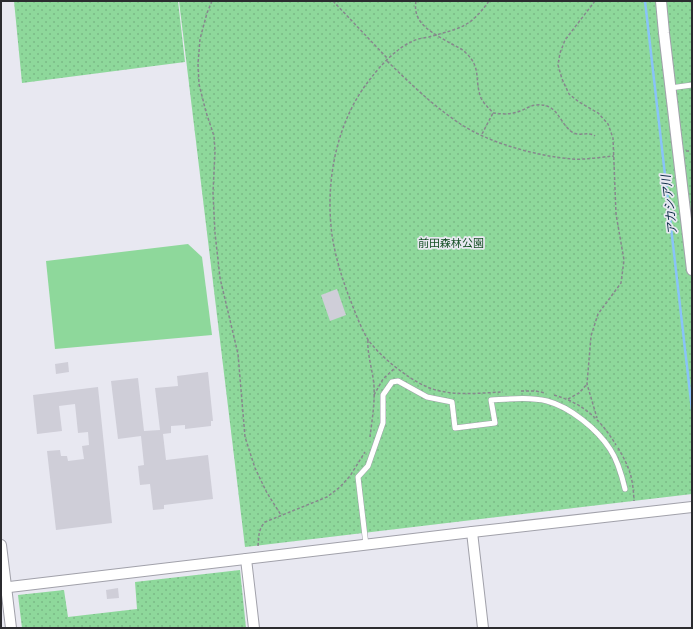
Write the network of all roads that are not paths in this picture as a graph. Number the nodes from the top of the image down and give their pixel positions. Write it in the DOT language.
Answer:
graph roads {
  1 [pos="661,1"];
  2 [pos="692,85"];
  3 [pos="670,88"];
  4 [pos="692,270"];
  5 [pos="625,489"];
  6 [pos="692,507"];
  7 [pos="472,532"];
  8 [pos="1,545"];
  9 [pos="366,545"];
  10 [pos="246,559"];
  11 [pos="4,587"];
  12 [pos="11,628"];
  13 [pos="254,628"];
  14 [pos="483,628"];
  1 -- 3 [label="street"];
  2 -- 3 [label="lane"];
  3 -- 4 [label="street"];
  5 -- 9 [label="lane"];
  6 -- 7 [label="street"];
  7 -- 9 [label="street"];
  7 -- 14 [label="street"];
  8 -- 11 [label="street"];
  9 -- 10 [label="street"];
  10 -- 11 [label="street"];
  10 -- 13 [label="street"];
  11 -- 12 [label="street"];
}
